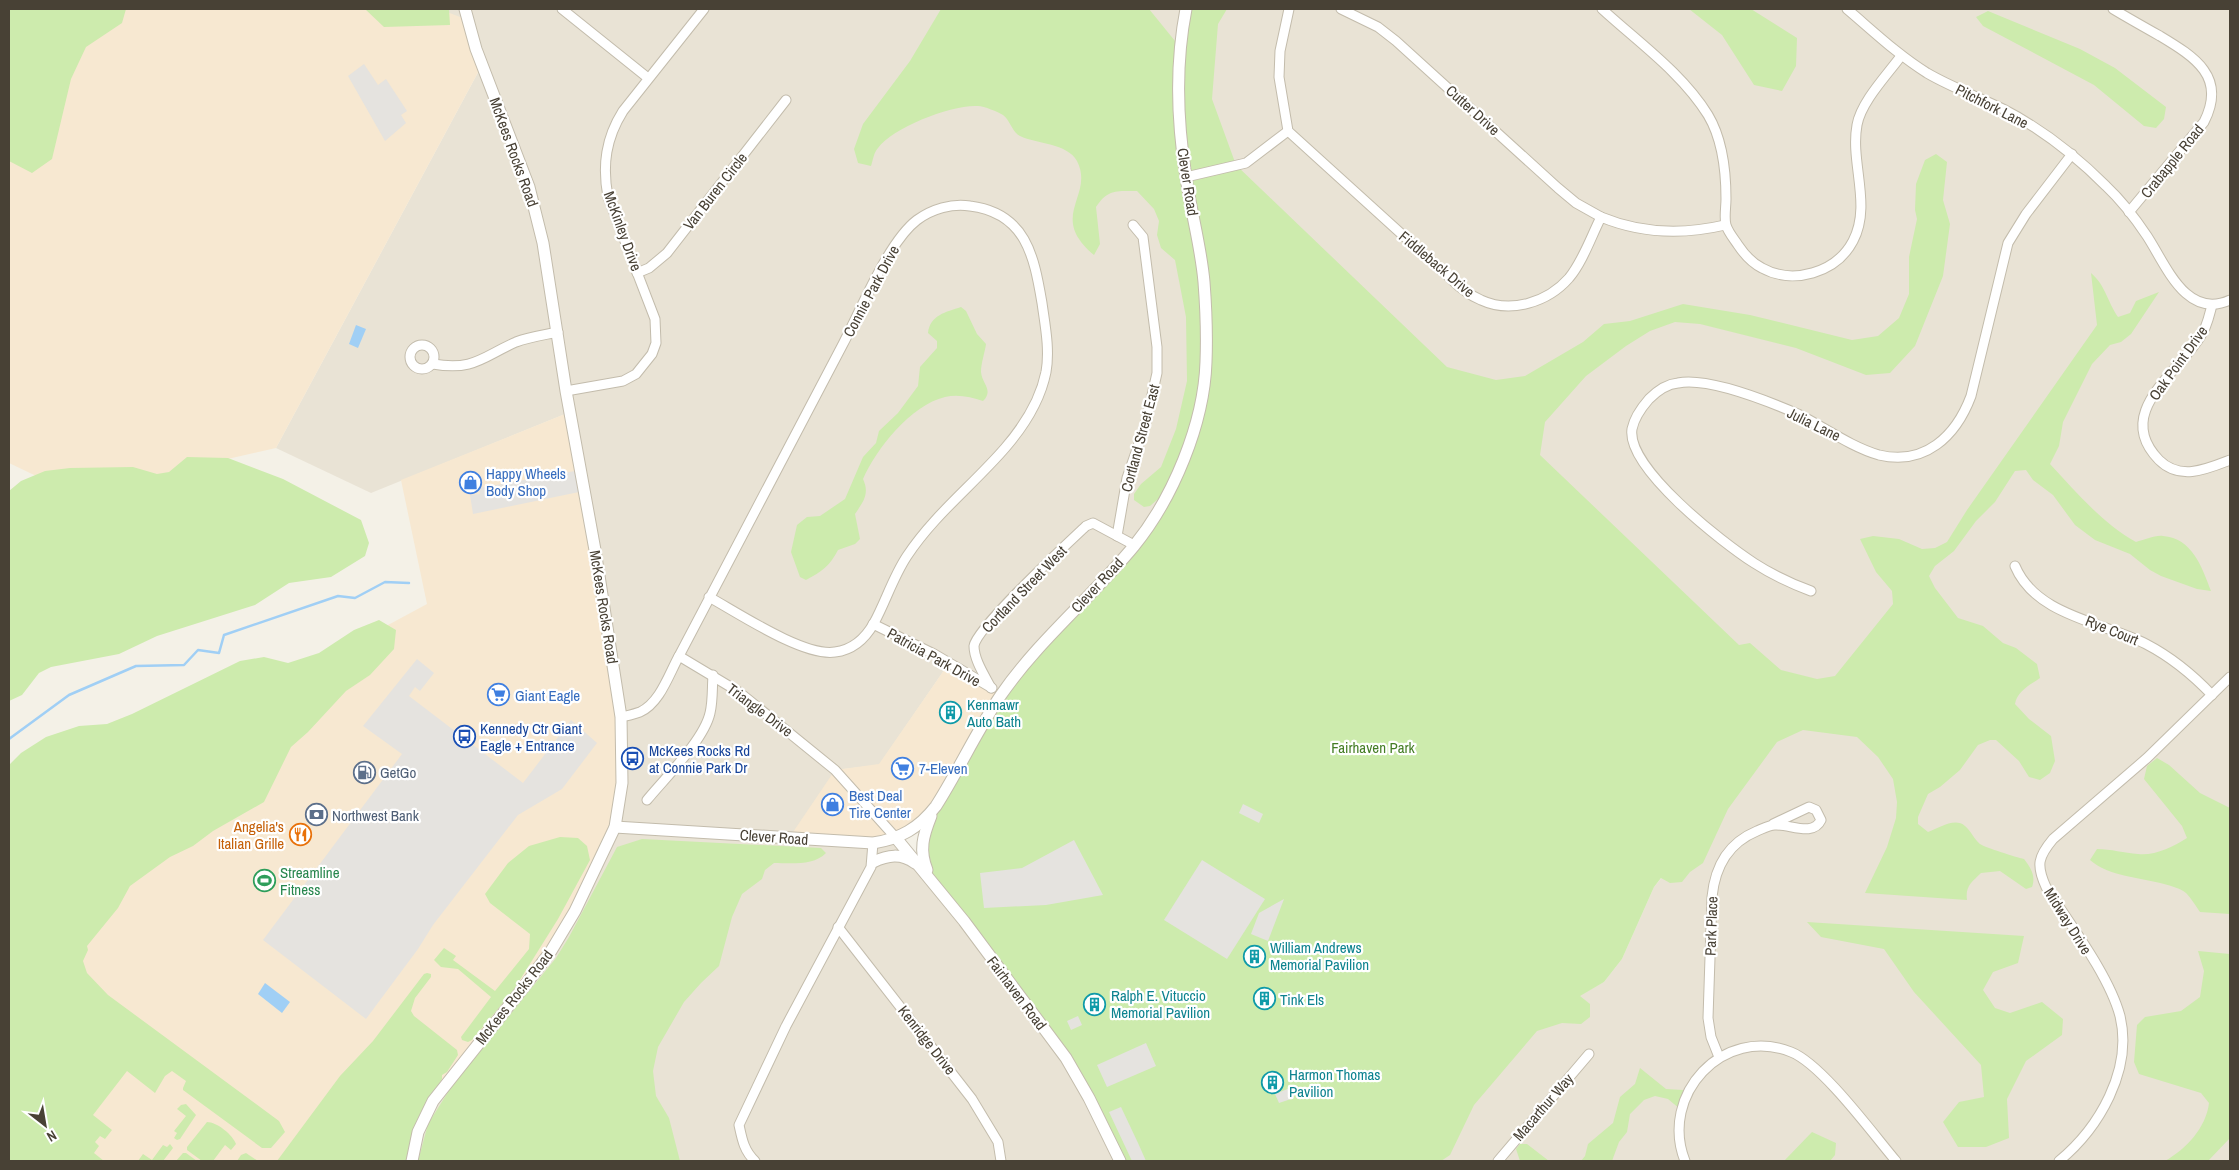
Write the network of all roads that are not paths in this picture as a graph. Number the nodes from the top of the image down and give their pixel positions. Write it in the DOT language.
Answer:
graph roads {
  1 [pos="465,9"];
  2 [pos="562,9"];
  3 [pos="704,9"];
  4 [pos="1186,9"];
  5 [pos="1289,9"];
  6 [pos="1342,9"];
  7 [pos="1602,9"];
  8 [pos="1847,9"];
  9 [pos="2113,9"];
  10 [pos="1901,56"];
  11 [pos="648,78"];
  12 [pos="786,100"];
  13 [pos="1288,132"];
  14 [pos="2072,154"];
  15 [pos="1186,177"];
  16 [pos="2129,212"];
  17 [pos="1601,217"];
  18 [pos="1133,225"];
  19 [pos="1726,225"];
  20 [pos="637,273"];
  21 [pos="2230,300"];
  22 [pos="2212,305"];
  23 [pos="558,332"];
  24 [pos="433,364"];
  25 [pos="566,391"];
  26 [pos="2230,460"];
  27 [pos="1117,536"];
  28 [pos="1134,545"];
  29 [pos="2015,566"];
  30 [pos="1811,591"];
  31 [pos="709,598"];
  32 [pos="873,624"];
  33 [pos="679,656"];
  34 [pos="713,675"];
  35 [pos="2230,677"];
  36 [pos="996,692"];
  37 [pos="2212,695"];
  38 [pos="620,718"];
  39 [pos="647,800"];
  40 [pos="936,806"];
  41 [pos="1773,824"];
  42 [pos="615,827"];
  43 [pos="896,838"];
  44 [pos="873,843"];
  45 [pos="873,862"];
  46 [pos="922,869"];
  47 [pos="932,881"];
  48 [pos="838,927"];
  49 [pos="1590,1054"];
  50 [pos="1719,1057"];
  51 [pos="412,1161"];
  52 [pos="755,1161"];
  53 [pos="1001,1161"];
  54 [pos="1120,1161"];
  55 [pos="1498,1161"];
  56 [pos="1685,1161"];
  57 [pos="1896,1161"];
  58 [pos="2059,1161"];
  1 -- 23 [label="street, McKees Rocks Road"];
  2 -- 11 [label="street"];
  3 -- 11 [label="street, McKinley Drive"];
  4 -- 15 [label="street, Clever Road"];
  5 -- 13 [label="street"];
  6 -- 17 [label="street, Cutter Drive"];
  7 -- 19 [label="street"];
  8 -- 10 [label="street, Pitchfork Lane"];
  9 -- 16 [label="street, Crabapple Road"];
  10 -- 14 [label="street, Pitchfork Lane"];
  10 -- 19 [label="street"];
  11 -- 20 [label="street, McKinley Drive"];
  12 -- 20 [label="street, Van Buren Circle"];
  13 -- 15 [label="street"];
  13 -- 17 [label="street, Fiddleback Drive"];
  14 -- 16 [label="street, Pitchfork Lane"];
  14 -- 30 [label="street, Julia Lane"];
  15 -- 28 [label="street, Clever Road"];
  16 -- 22 [label="street, Pitchfork Lane"];
  17 -- 19 [label="street"];
  18 -- 27 [label="street, Cortland Street East"];
  20 -- 25 [label="street, McKinley Drive"];
  21 -- 22 [label="street"];
  22 -- 26 [label="street, Oak Point Drive"];
  23 -- 24 [label="street"];
  23 -- 25 [label="street, McKees Rocks Road"];
  25 -- 38 [label="street, McKees Rocks Road"];
  27 -- 28 [label="street, Cortland Street West"];
  27 -- 36 [label="street, Cortland Street West"];
  28 -- 36 [label="street, Clever Road"];
  29 -- 37 [label="street, Rye Court"];
  31 -- 32 [label="street, Patricia Park Drive"];
  31 -- 32 [label="street, Connie Park Drive"];
  31 -- 33 [label="street, Connie Park Drive"];
  32 -- 36 [label="street, Patricia Park Drive"];
  33 -- 34 [label="street, Triangle Drive"];
  33 -- 38 [label="street"];
  34 -- 39 [label="street"];
  34 -- 43 [label="street, Triangle Drive"];
  35 -- 37 [label="street, Midway Drive"];
  36 -- 40 [label="street, Clever Road"];
  37 -- 58 [label="street, Midway Drive"];
  38 -- 42 [label="street, McKees Rocks Road"];
  40 -- 43 [label="street, Clever Road"];
  40 -- 47 [label="street"];
  41 -- 41 [label="street, Park Place"];
  41 -- 50 [label="street, Park Place"];
  42 -- 44 [label="street, Clever Road"];
  42 -- 51 [label="street, McKees Rocks Road"];
  43 -- 44 [label="street, Clever Road"];
  43 -- 46 [label="street, Fairhaven Road"];
  44 -- 45 [label="street"];
  45 -- 46 [label="street"];
  45 -- 48 [label="street"];
  46 -- 47 [label="street, Fairhaven Road"];
  47 -- 54 [label="street, Fairhaven Road"];
  48 -- 52 [label="street"];
  48 -- 53 [label="street, Kenridge Drive"];
  49 -- 55 [label="street, Macarthur Way"];
  50 -- 56 [label="street"];
  50 -- 57 [label="street"];
}
